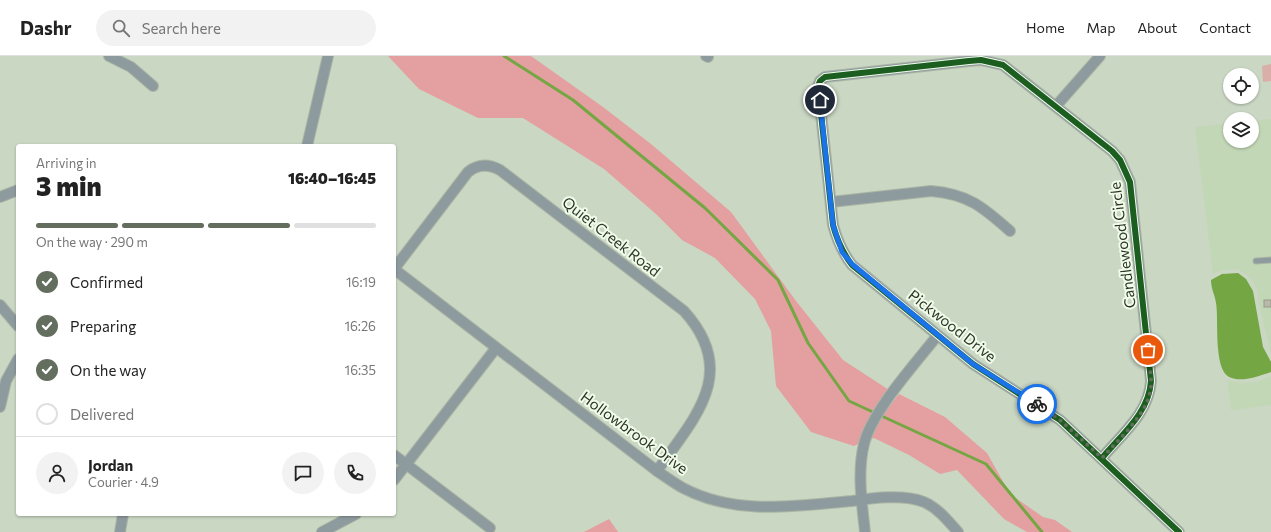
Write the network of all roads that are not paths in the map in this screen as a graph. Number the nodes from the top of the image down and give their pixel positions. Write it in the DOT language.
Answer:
graph roads {
  1 [pos="109,56"];
  2 [pos="328,56"];
  3 [pos="1100,56"];
  4 [pos="820,81"];
  5 [pos="153,86"];
  6 [pos="1056,106"];
  7 [pos="307,144"];
  8 [pos="16,191"];
  9 [pos="0,197"];
  10 [pos="832,202"];
  11 [pos="1010,230"];
  12 [pos="1271,260"];
  13 [pos="1256,261"];
  14 [pos="396,266"];
  15 [pos="396,271"];
  16 [pos="0,305"];
  17 [pos="16,324"];
  18 [pos="937,336"];
  19 [pos="496,348"];
  20 [pos="16,363"];
  21 [pos="0,407"];
  22 [pos="396,457"];
  23 [pos="1102,458"];
  24 [pos="407,465"];
  25 [pos="657,471"];
  26 [pos="396,478"];
  27 [pos="862,500"];
  28 [pos="123,516"];
  29 [pos="352,516"];
  30 [pos="490,528"];
  31 [pos="120,532"];
  32 [pos="322,532"];
  33 [pos="865,532"];
  34 [pos="958,532"];
  35 [pos="1179,532"];
  1 -- 5 [label="street"];
  2 -- 7 [label="street"];
  3 -- 6 [label="street"];
  4 -- 6 [label="street, Candlewood Circle"];
  4 -- 10 [label="street, Pickwood Drive"];
  6 -- 23 [label="street, Candlewood Circle"];
  8 -- 9 [label="street"];
  10 -- 11 [label="street"];
  10 -- 18 [label="street, Pickwood Drive"];
  12 -- 13 [label="lane"];
  14 -- 25 [label="street, Quiet Creek Road"];
  15 -- 19 [label="street, Hollowbrook Drive"];
  16 -- 17 [label="street"];
  18 -- 23 [label="street, Pickwood Drive"];
  18 -- 27 [label="street"];
  19 -- 24 [label="street"];
  19 -- 25 [label="street, Hollowbrook Drive"];
  20 -- 21 [label="street"];
  22 -- 24 [label="street"];
  23 -- 35 [label="street, Pickwood Drive"];
  24 -- 26 [label="street"];
  24 -- 30 [label="street"];
  25 -- 27 [label="street, Hollowbrook Drive"];
  27 -- 33 [label="street"];
  27 -- 34 [label="street, Hollowbrook Drive"];
  28 -- 31 [label="street"];
  29 -- 32 [label="street"];
}
